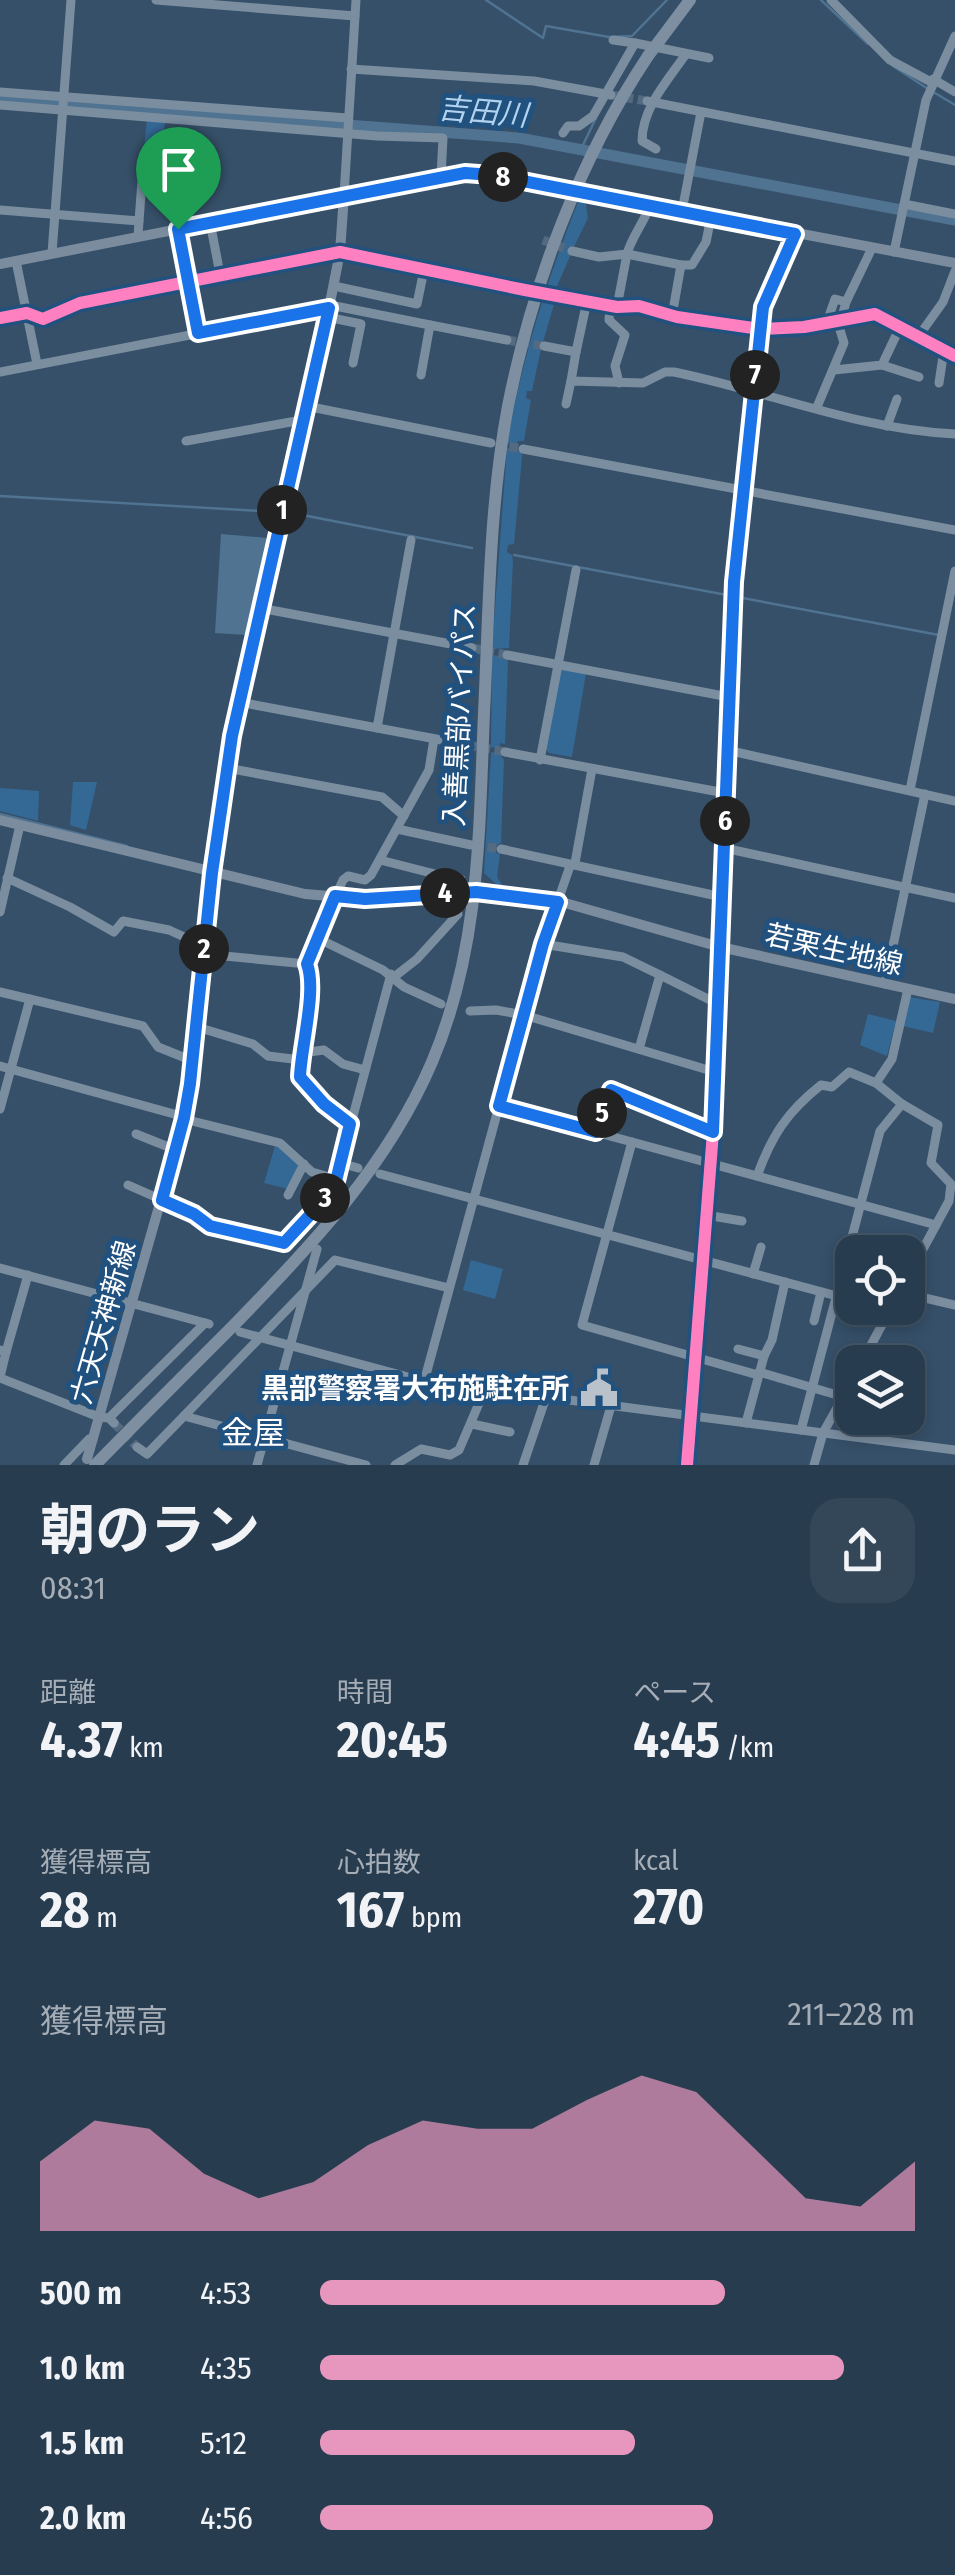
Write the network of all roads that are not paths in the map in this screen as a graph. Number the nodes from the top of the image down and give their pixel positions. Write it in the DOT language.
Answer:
graph roads {
  1 [pos="71,0"];
  2 [pos="156,0"];
  3 [pos="356,0"];
  4 [pos="690,0"];
  5 [pos="830,0"];
  6 [pos="240,3"];
  7 [pos="355,16"];
  8 [pos="955,36"];
  9 [pos="613,40"];
  10 [pos="635,43"];
  11 [pos="686,54"];
  12 [pos="709,58"];
  13 [pos="352,70"];
  14 [pos="932,81"];
  15 [pos="0,92"];
  16 [pos="955,92"];
  17 [pos="607,94"];
  18 [pos="64,97"];
  19 [pos="649,102"];
  20 [pos="0,105"];
  21 [pos="64,109"];
  22 [pos="701,112"];
  23 [pos="348,118"];
  24 [pos="347,132"];
  25 [pos="563,133"];
  26 [pos="656,149"];
  27 [pos="913,152"];
  28 [pos="955,161"];
  29 [pos="142,168"];
  30 [pos="441,176"];
  31 [pos="577,190"];
  32 [pos="344,195"];
  33 [pos="650,205"];
  34 [pos="903,208"];
  35 [pos="0,210"];
  36 [pos="682,212"];
  37 [pos="56,214"];
  38 [pos="955,214"];
  39 [pos="710,217"];
  40 [pos="139,221"];
  41 [pos="210,222"];
  42 [pos="178,229"];
  43 [pos="795,234"];
  44 [pos="138,236"];
  45 [pos="872,248"];
  46 [pos="572,250"];
  47 [pos="340,252"];
  48 [pos="894,252"];
  49 [pos="52,254"];
  50 [pos="627,254"];
  51 [pos="16,261"];
  52 [pos="955,263"];
  53 [pos="0,264"];
  54 [pos="681,265"];
  55 [pos="424,270"];
  56 [pos="955,271"];
  57 [pos="220,274"];
  58 [pos="188,280"];
  59 [pos="334,286"];
  60 [pos="525,290"];
  61 [pos="558,296"];
  62 [pos="587,302"];
  63 [pos="614,306"];
  64 [pos="329,310"];
  65 [pos="27,313"];
  66 [pos="672,316"];
  67 [pos="0,318"];
  68 [pos="835,321"];
  69 [pos="430,325"];
  70 [pos="900,327"];
  71 [pos="760,330"];
  72 [pos="198,333"];
  73 [pos="918,337"];
  74 [pos="507,340"];
  75 [pos="544,346"];
  76 [pos="944,350"];
  77 [pos="576,352"];
  78 [pos="955,356"];
  79 [pos="353,362"];
  80 [pos="38,364"];
  81 [pos="882,365"];
  82 [pos="834,370"];
  83 [pos="0,372"];
  84 [pos="421,375"];
  85 [pos="919,377"];
  86 [pos="571,380"];
  87 [pos="619,383"];
  88 [pos="939,383"];
  89 [pos="753,390"];
  90 [pos="897,400"];
  91 [pos="566,404"];
  92 [pos="306,406"];
  93 [pos="817,407"];
  94 [pos="302,420"];
  95 [pos="887,426"];
  96 [pos="955,434"];
  97 [pos="186,441"];
  98 [pos="491,443"];
  99 [pos="523,449"];
  100 [pos="744,490"];
  101 [pos="955,530"];
  102 [pos="411,540"];
  103 [pos="576,570"];
  104 [pos="955,571"];
  105 [pos="260,608"];
  106 [pos="942,632"];
  107 [pos="394,634"];
  108 [pos="955,634"];
  109 [pos="472,648"];
  110 [pos="507,655"];
  111 [pos="558,664"];
  112 [pos="729,696"];
  113 [pos="239,702"];
  114 [pos="376,728"];
  115 [pos="434,739"];
  116 [pos="468,745"];
  117 [pos="727,750"];
  118 [pos="505,752"];
  119 [pos="540,760"];
  120 [pos="226,768"];
  121 [pos="592,769"];
  122 [pos="910,790"];
  123 [pos="726,793"];
  124 [pos="925,794"];
  125 [pos="955,800"];
  126 [pos="404,816"];
  127 [pos="0,820"];
  128 [pos="20,825"];
  129 [pos="397,828"];
  130 [pos="471,845"];
  131 [pos="724,848"];
  132 [pos="502,849"];
  133 [pos="380,860"];
  134 [pos="575,863"];
  135 [pos="212,873"];
  136 [pos="439,875"];
  137 [pos="7,878"];
  138 [pos="461,879"];
  139 [pos="905,887"];
  140 [pos="476,892"];
  141 [pos="436,894"];
  142 [pos="335,896"];
  143 [pos="722,897"];
  144 [pos="955,898"];
  145 [pos="558,902"];
  146 [pos="0,912"];
  147 [pos="458,914"];
  148 [pos="317,938"];
  149 [pos="543,944"];
  150 [pos="720,947"];
  151 [pos="204,950"];
  152 [pos="307,964"];
  153 [pos="660,975"];
  154 [pos="392,976"];
  155 [pos="884,984"];
  156 [pos="908,989"];
  157 [pos="0,992"];
  158 [pos="955,999"];
  159 [pos="30,1000"];
  160 [pos="441,1004"];
  161 [pos="718,1004"];
  162 [pos="470,1010"];
  163 [pos="524,1015"];
  164 [pos="197,1027"];
  165 [pos="639,1049"];
  166 [pos="301,1056"];
  167 [pos="193,1061"];
  168 [pos="5,1068"];
  169 [pos="365,1070"];
  170 [pos="715,1072"];
  171 [pos="876,1084"];
  172 [pos="902,1104"];
  173 [pos="499,1106"];
  174 [pos="0,1109"];
  175 [pos="185,1118"];
  176 [pos="350,1124"];
  177 [pos="596,1132"];
  178 [pos="713,1132"];
  179 [pos="136,1134"];
  180 [pos="632,1142"];
  181 [pos="176,1150"];
  182 [pos="340,1163"];
  183 [pos="304,1164"];
  184 [pos="710,1164"];
  185 [pos="358,1168"];
  186 [pos="380,1174"];
  187 [pos="758,1176"];
  188 [pos="335,1184"];
  189 [pos="128,1185"];
  190 [pos="288,1195"];
  191 [pos="474,1199"];
  192 [pos="162,1200"];
  193 [pos="330,1202"];
  194 [pos="952,1202"];
  195 [pos="860,1205"];
  196 [pos="706,1215"];
  197 [pos="742,1221"];
  198 [pos="936,1226"];
  199 [pos="606,1234"];
  200 [pos="852,1235"];
  201 [pos="761,1246"];
  202 [pos="925,1246"];
  203 [pos="317,1249"];
  204 [pos="703,1260"];
  205 [pos="0,1268"];
  206 [pos="753,1274"];
  207 [pos="28,1276"];
  208 [pos="785,1282"];
  209 [pos="450,1288"];
  210 [pos="821,1292"];
  211 [pos="304,1295"];
  212 [pos="835,1296"];
  213 [pos="925,1298"];
  214 [pos="835,1300"];
  215 [pos="133,1304"];
  216 [pos="955,1305"];
  217 [pos="814,1321"];
  218 [pos="240,1332"];
  219 [pos="258,1338"];
  220 [pos="290,1346"];
  221 [pos="738,1348"];
  222 [pos="3,1351"];
  223 [pos="696,1356"];
  224 [pos="764,1356"];
  225 [pos="758,1373"];
  226 [pos="0,1377"];
  227 [pos="424,1382"];
  228 [pos="812,1387"];
  229 [pos="835,1393"];
  230 [pos="483,1394"];
  231 [pos="546,1397"];
  232 [pos="611,1406"];
  233 [pos="835,1412"];
  234 [pos="184,1416"];
  235 [pos="691,1416"];
  236 [pos="107,1420"];
  237 [pos="746,1423"];
  238 [pos="472,1424"];
  239 [pos="801,1430"];
  240 [pos="510,1432"];
  241 [pos="823,1434"];
  242 [pos="264,1437"];
  243 [pos="93,1439"];
  244 [pos="137,1447"];
  245 [pos="955,1450"];
  246 [pos="147,1454"];
  247 [pos="91,1462"];
  248 [pos="687,1464"];
  249 [pos="64,1465"];
  250 [pos="136,1465"];
  251 [pos="257,1465"];
  252 [pos="366,1465"];
  253 [pos="396,1465"];
  254 [pos="523,1465"];
  255 [pos="594,1465"];
  256 [pos="698,1465"];
  257 [pos="814,1465"];
  1 -- 18 [label="street"];
  2 -- 6 [label="street"];
  3 -- 7 [label="street"];
  4 -- 31 [label="highway, 入善黒部バイパス, bridge"];
  5 -- 14 [label="street"];
  6 -- 7 [label="street"];
  7 -- 13 [label="street"];
  8 -- 14 [label="street"];
  9 -- 10 [label="street"];
  10 -- 11 [label="street"];
  10 -- 17 [label="street"];
  11 -- 12 [label="street"];
  11 -- 19 [label="street"];
  13 -- 17 [label="street"];
  13 -- 23 [label="street"];
  14 -- 16 [label="street"];
  14 -- 27 [label="street"];
  15 -- 18 [label="street"];
  17 -- 25 [label="street"];
  18 -- 21 [label="street"];
  18 -- 23 [label="street"];
  19 -- 22 [label="street"];
  19 -- 26 [label="street"];
  20 -- 21 [label="street"];
  21 -- 24 [label="street"];
  21 -- 37 [label="street"];
  22 -- 27 [label="street"];
  22 -- 36 [label="street"];
  23 -- 24 [label="street"];
  24 -- 30 [label="street"];
  24 -- 32 [label="street"];
  27 -- 28 [label="street"];
  27 -- 34 [label="street"];
  29 -- 40 [label="street"];
  30 -- 31 [label="main road"];
  30 -- 32 [label="main road"];
  31 -- 33 [label="main road"];
  31 -- 140 [label="highway, 入善黒部バイパス"];
  32 -- 41 [label="main road"];
  32 -- 47 [label="main road, 六天天神新線"];
  33 -- 36 [label="main road"];
  33 -- 50 [label="street"];
  34 -- 38 [label="street"];
  34 -- 48 [label="street"];
  35 -- 37 [label="street"];
  36 -- 39 [label="main road"];
  37 -- 40 [label="street"];
  37 -- 49 [label="street"];
  39 -- 43 [label="main road"];
  39 -- 54 [label="street"];
  40 -- 44 [label="street"];
  41 -- 42 [label="main road"];
  41 -- 57 [label="street"];
  42 -- 44 [label="main road"];
  42 -- 58 [label="street"];
  43 -- 45 [label="main road"];
  43 -- 71 [label="street"];
  44 -- 49 [label="main road"];
  45 -- 48 [label="main road"];
  45 -- 68 [label="street"];
  46 -- 50 [label="street"];
  47 -- 55 [label="street"];
  47 -- 57 [label="street"];
  47 -- 59 [label="main road, 六天天神新線"];
  48 -- 52 [label="main road"];
  49 -- 51 [label="main road"];
  50 -- 54 [label="street"];
  50 -- 63 [label="street"];
  51 -- 53 [label="main road"];
  51 -- 65 [label="street"];
  54 -- 66 [label="street"];
  55 -- 59 [label="street"];
  55 -- 60 [label="street"];
  56 -- 73 [label="street"];
  57 -- 58 [label="street"];
  58 -- 65 [label="street"];
  58 -- 72 [label="street"];
  59 -- 64 [label="main road, 六天天神新線"];
  61 -- 62 [label="street"];
  62 -- 63 [label="street"];
  62 -- 77 [label="street"];
  63 -- 66 [label="street"];
  63 -- 87 [label="street"];
  64 -- 69 [label="street"];
  64 -- 72 [label="street"];
  64 -- 79 [label="street"];
  64 -- 92 [label="main road, 六天天神新線"];
  65 -- 67 [label="street"];
  65 -- 80 [label="street"];
  66 -- 71 [label="street"];
  68 -- 70 [label="street"];
  68 -- 71 [label="street"];
  68 -- 82 [label="street"];
  69 -- 74 [label="street"];
  69 -- 84 [label="street"];
  70 -- 73 [label="street"];
  70 -- 81 [label="street"];
  71 -- 89 [label="street"];
  72 -- 80 [label="street"];
  73 -- 76 [label="street"];
  75 -- 77 [label="street"];
  76 -- 78 [label="street"];
  76 -- 88 [label="street"];
  77 -- 86 [label="street"];
  80 -- 83 [label="street"];
  81 -- 82 [label="street"];
  81 -- 85 [label="street"];
  82 -- 93 [label="street"];
  86 -- 87 [label="street"];
  86 -- 91 [label="street"];
  87 -- 89 [label="street"];
  89 -- 93 [label="street"];
  89 -- 100 [label="street"];
  90 -- 95 [label="street"];
  92 -- 94 [label="main road, 六天天神新線"];
  92 -- 98 [label="street"];
  93 -- 95 [label="street"];
  94 -- 97 [label="street"];
  94 -- 105 [label="main road, 六天天神新線"];
  95 -- 96 [label="street"];
  99 -- 100 [label="street"];
  100 -- 101 [label="street"];
  100 -- 112 [label="street"];
  102 -- 107 [label="street"];
  103 -- 111 [label="street"];
  104 -- 106 [label="street"];
  105 -- 107 [label="street"];
  105 -- 113 [label="main road, 六天天神新線"];
  106 -- 108 [label="street"];
  106 -- 122 [label="street"];
  107 -- 109 [label="street"];
  107 -- 114 [label="street"];
  110 -- 111 [label="street"];
  111 -- 112 [label="street"];
  111 -- 119 [label="street"];
  112 -- 117 [label="street"];
  113 -- 114 [label="street"];
  113 -- 120 [label="main road, 六天天神新線"];
  114 -- 115 [label="street"];
  115 -- 116 [label="street"];
  115 -- 126 [label="street"];
  117 -- 122 [label="street"];
  117 -- 123 [label="street"];
  118 -- 119 [label="street"];
  119 -- 121 [label="street"];
  120 -- 126 [label="street"];
  120 -- 135 [label="main road, 六天天神新線"];
  121 -- 123 [label="street"];
  121 -- 134 [label="street"];
  122 -- 124 [label="street"];
  123 -- 131 [label="street"];
  124 -- 125 [label="street"];
  124 -- 139 [label="street"];
  126 -- 129 [label="street"];
  127 -- 128 [label="main road, 若栗生地線"];
  128 -- 135 [label="main road, 若栗生地線"];
  128 -- 137 [label="street"];
  129 -- 130 [label="street"];
  129 -- 133 [label="street"];
  131 -- 139 [label="street"];
  131 -- 143 [label="street"];
  132 -- 134 [label="street"];
  133 -- 136 [label="street"];
  133 -- 142 [label="street"];
  134 -- 143 [label="street"];
  134 -- 145 [label="street"];
  135 -- 142 [label="main road, 若栗生地線"];
  135 -- 151 [label="main road, 六天天神新線"];
  136 -- 138 [label="street"];
  136 -- 141 [label="street"];
  137 -- 146 [label="street"];
  137 -- 151 [label="street"];
  139 -- 144 [label="street"];
  139 -- 155 [label="street"];
  140 -- 141 [label="main road, 若栗生地線"];
  140 -- 145 [label="main road, 若栗生地線"];
  140 -- 247 [label="highway, 入善黒部バイパス"];
  141 -- 142 [label="main road, 若栗生地線"];
  142 -- 148 [label="street"];
  143 -- 150 [label="street"];
  145 -- 149 [label="street"];
  145 -- 150 [label="main road, 若栗生地線"];
  147 -- 154 [label="street"];
  148 -- 152 [label="street"];
  148 -- 154 [label="street"];
  149 -- 153 [label="street"];
  149 -- 163 [label="street"];
  150 -- 155 [label="main road, 若栗生地線"];
  150 -- 161 [label="street"];
  151 -- 152 [label="street"];
  151 -- 164 [label="main road, 六天天神新線"];
  152 -- 166 [label="street"];
  153 -- 161 [label="street"];
  153 -- 165 [label="street"];
  154 -- 160 [label="street"];
  154 -- 169 [label="street"];
  155 -- 156 [label="main road, 若栗生地線"];
  156 -- 158 [label="main road, 若栗生地線"];
  156 -- 171 [label="street"];
  157 -- 159 [label="street"];
  159 -- 167 [label="street"];
  159 -- 168 [label="street"];
  161 -- 170 [label="street"];
  162 -- 163 [label="street"];
  163 -- 165 [label="street"];
  163 -- 173 [label="street"];
  164 -- 166 [label="street"];
  164 -- 167 [label="main road, 六天天神新線"];
  165 -- 170 [label="street"];
  166 -- 169 [label="street"];
  166 -- 176 [label="street"];
  167 -- 175 [label="main road, 六天天神新線"];
  168 -- 174 [label="street"];
  168 -- 175 [label="street"];
  169 -- 176 [label="street"];
  170 -- 178 [label="street"];
  171 -- 172 [label="street"];
  171 -- 187 [label="street"];
  172 -- 194 [label="street"];
  172 -- 195 [label="street"];
  173 -- 177 [label="street"];
  173 -- 191 [label="street"];
  175 -- 181 [label="main road, 六天天神新線"];
  175 -- 183 [label="street"];
  176 -- 182 [label="street"];
  177 -- 178 [label="street"];
  177 -- 180 [label="street"];
  178 -- 184 [label="street"];
  179 -- 181 [label="street"];
  180 -- 184 [label="street"];
  180 -- 199 [label="street"];
  181 -- 192 [label="main road, 六天天神新線"];
  182 -- 185 [label="street"];
  182 -- 188 [label="street"];
  183 -- 188 [label="street"];
  183 -- 190 [label="street"];
  184 -- 187 [label="street"];
  184 -- 196 [label="street"];
  186 -- 191 [label="street"];
  187 -- 195 [label="street"];
  188 -- 192 [label="street"];
  188 -- 193 [label="street"];
  189 -- 192 [label="street"];
  191 -- 199 [label="street"];
  191 -- 209 [label="street"];
  192 -- 215 [label="main road, 六天天神新線"];
  194 -- 198 [label="street"];
  195 -- 198 [label="street"];
  195 -- 200 [label="street"];
  196 -- 197 [label="street"];
  196 -- 204 [label="street"];
  198 -- 202 [label="street"];
  199 -- 204 [label="street"];
  199 -- 223 [label="street"];
  201 -- 206 [label="street"];
  203 -- 211 [label="street"];
  204 -- 206 [label="street"];
  204 -- 223 [label="street"];
  205 -- 207 [label="street"];
  206 -- 208 [label="street"];
  207 -- 215 [label="street"];
  207 -- 222 [label="street"];
  208 -- 210 [label="street"];
  208 -- 224 [label="street"];
  209 -- 211 [label="street"];
  209 -- 227 [label="street"];
  210 -- 212 [label="street"];
  210 -- 217 [label="street"];
  211 -- 219 [label="street"];
  211 -- 220 [label="street"];
  213 -- 216 [label="street"];
  214 -- 228 [label="street"];
  215 -- 236 [label="main road, 六天天神新線"];
  215 -- 236 [label="street"];
  218 -- 219 [label="street"];
  219 -- 220 [label="street"];
  219 -- 234 [label="street"];
  220 -- 227 [label="street"];
  220 -- 242 [label="street"];
  221 -- 224 [label="street"];
  222 -- 226 [label="street"];
  223 -- 225 [label="street"];
  223 -- 235 [label="street"];
  224 -- 225 [label="street"];
  225 -- 228 [label="street"];
  225 -- 237 [label="street"];
  226 -- 236 [label="street"];
  227 -- 230 [label="street"];
  228 -- 229 [label="street"];
  228 -- 239 [label="street"];
  230 -- 231 [label="street"];
  230 -- 238 [label="street"];
  231 -- 232 [label="street"];
  231 -- 254 [label="street"];
  232 -- 235 [label="street"];
  232 -- 255 [label="street"];
  233 -- 241 [label="street"];
  234 -- 242 [label="street"];
  234 -- 246 [label="street"];
  235 -- 237 [label="street"];
  235 -- 248 [label="street"];
  236 -- 243 [label="main road, 六天天神新線"];
  237 -- 239 [label="street"];
  238 -- 240 [label="street"];
  238 -- 253 [label="street"];
  239 -- 241 [label="street"];
  241 -- 245 [label="street"];
  241 -- 257 [label="street"];
  242 -- 251 [label="street"];
  242 -- 252 [label="street"];
  243 -- 247 [label="main road, 六天天神新線"];
  243 -- 249 [label="street"];
  244 -- 246 [label="street"];
  246 -- 250 [label="street"];
  248 -- 256 [label="street"];
}
